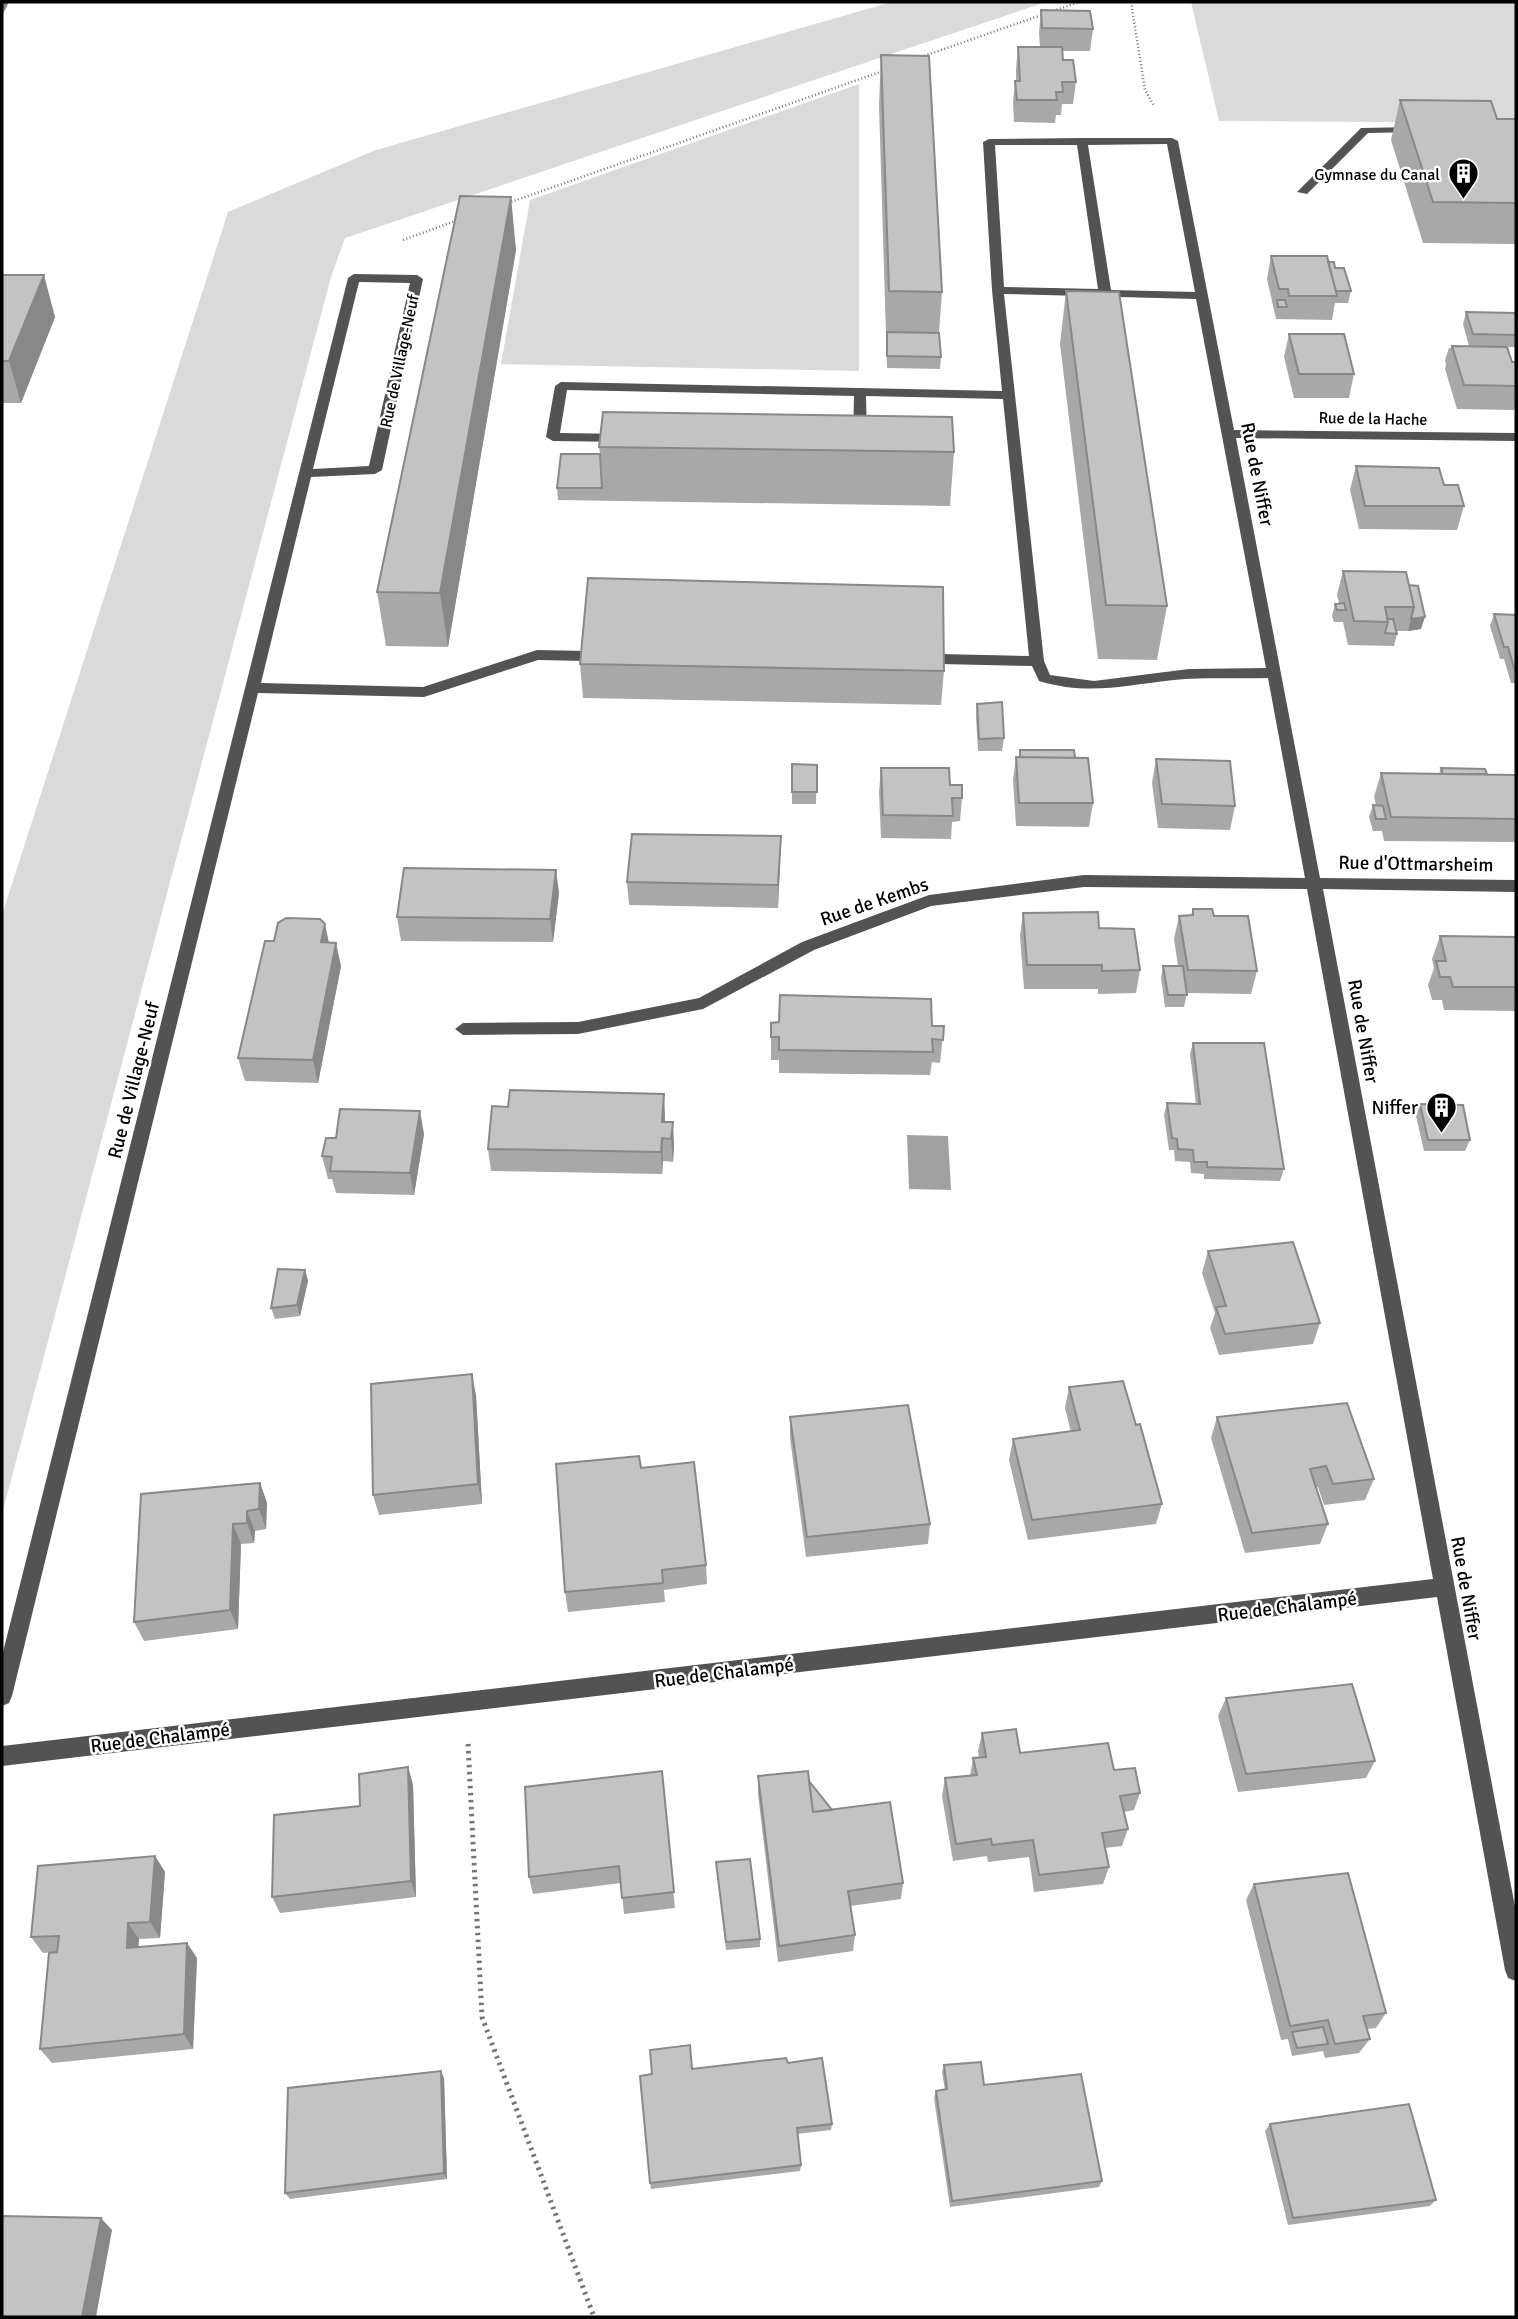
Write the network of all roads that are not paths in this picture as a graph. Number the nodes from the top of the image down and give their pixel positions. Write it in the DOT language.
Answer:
graph roads {
  1 [pos="1434,130"];
  2 [pos="1082,141"];
  3 [pos="1303,192"];
  4 [pos="998,290"];
  5 [pos="1105,293"];
  6 [pos="1202,296"];
  7 [pos="860,392"];
  8 [pos="1008,395"];
  9 [pos="1229,433"];
  10 [pos="1516,437"];
  11 [pos="637,438"];
  12 [pos="846,441"];
  13 [pos="305,473"];
  14 [pos="587,656"];
  15 [pos="940,659"];
  16 [pos="1037,661"];
  17 [pos="1274,673"];
  18 [pos="251,688"];
  19 [pos="1315,882"];
  20 [pos="1516,886"];
  21 [pos="463,1028"];
  22 [pos="1446,1587"];
  23 [pos="2,1696"];
  24 [pos="2,1756"];
  25 [pos="1516,1970"];
  1 -- 3 [label="street"];
  2 -- 4 [label="street"];
  2 -- 5 [label="street"];
  2 -- 6 [label="street, Rue de Niffer"];
  4 -- 5 [label="street"];
  4 -- 8 [label="street"];
  5 -- 6 [label="street"];
  6 -- 9 [label="street, Rue de Niffer"];
  7 -- 8 [label="street"];
  7 -- 11 [label="street"];
  7 -- 12 [label="street"];
  8 -- 16 [label="street"];
  9 -- 10 [label="street, Rue de la Hache"];
  9 -- 17 [label="street, Rue de Niffer"];
  13 -- 13 [label="street, Rue de Village-Neuf"];
  13 -- 18 [label="street, Rue de Village-Neuf"];
  14 -- 18 [label="street"];
  15 -- 16 [label="street"];
  16 -- 17 [label="street"];
  17 -- 19 [label="street, Rue de Niffer"];
  18 -- 23 [label="street, Rue de Village-Neuf"];
  19 -- 20 [label="street, Rue d'Ottmarsheim"];
  19 -- 21 [label="street, Rue de Kembs"];
  19 -- 22 [label="street, Rue de Niffer"];
  22 -- 24 [label="street, Rue de Chalampé"];
  22 -- 25 [label="street, Rue de Niffer"];
}
